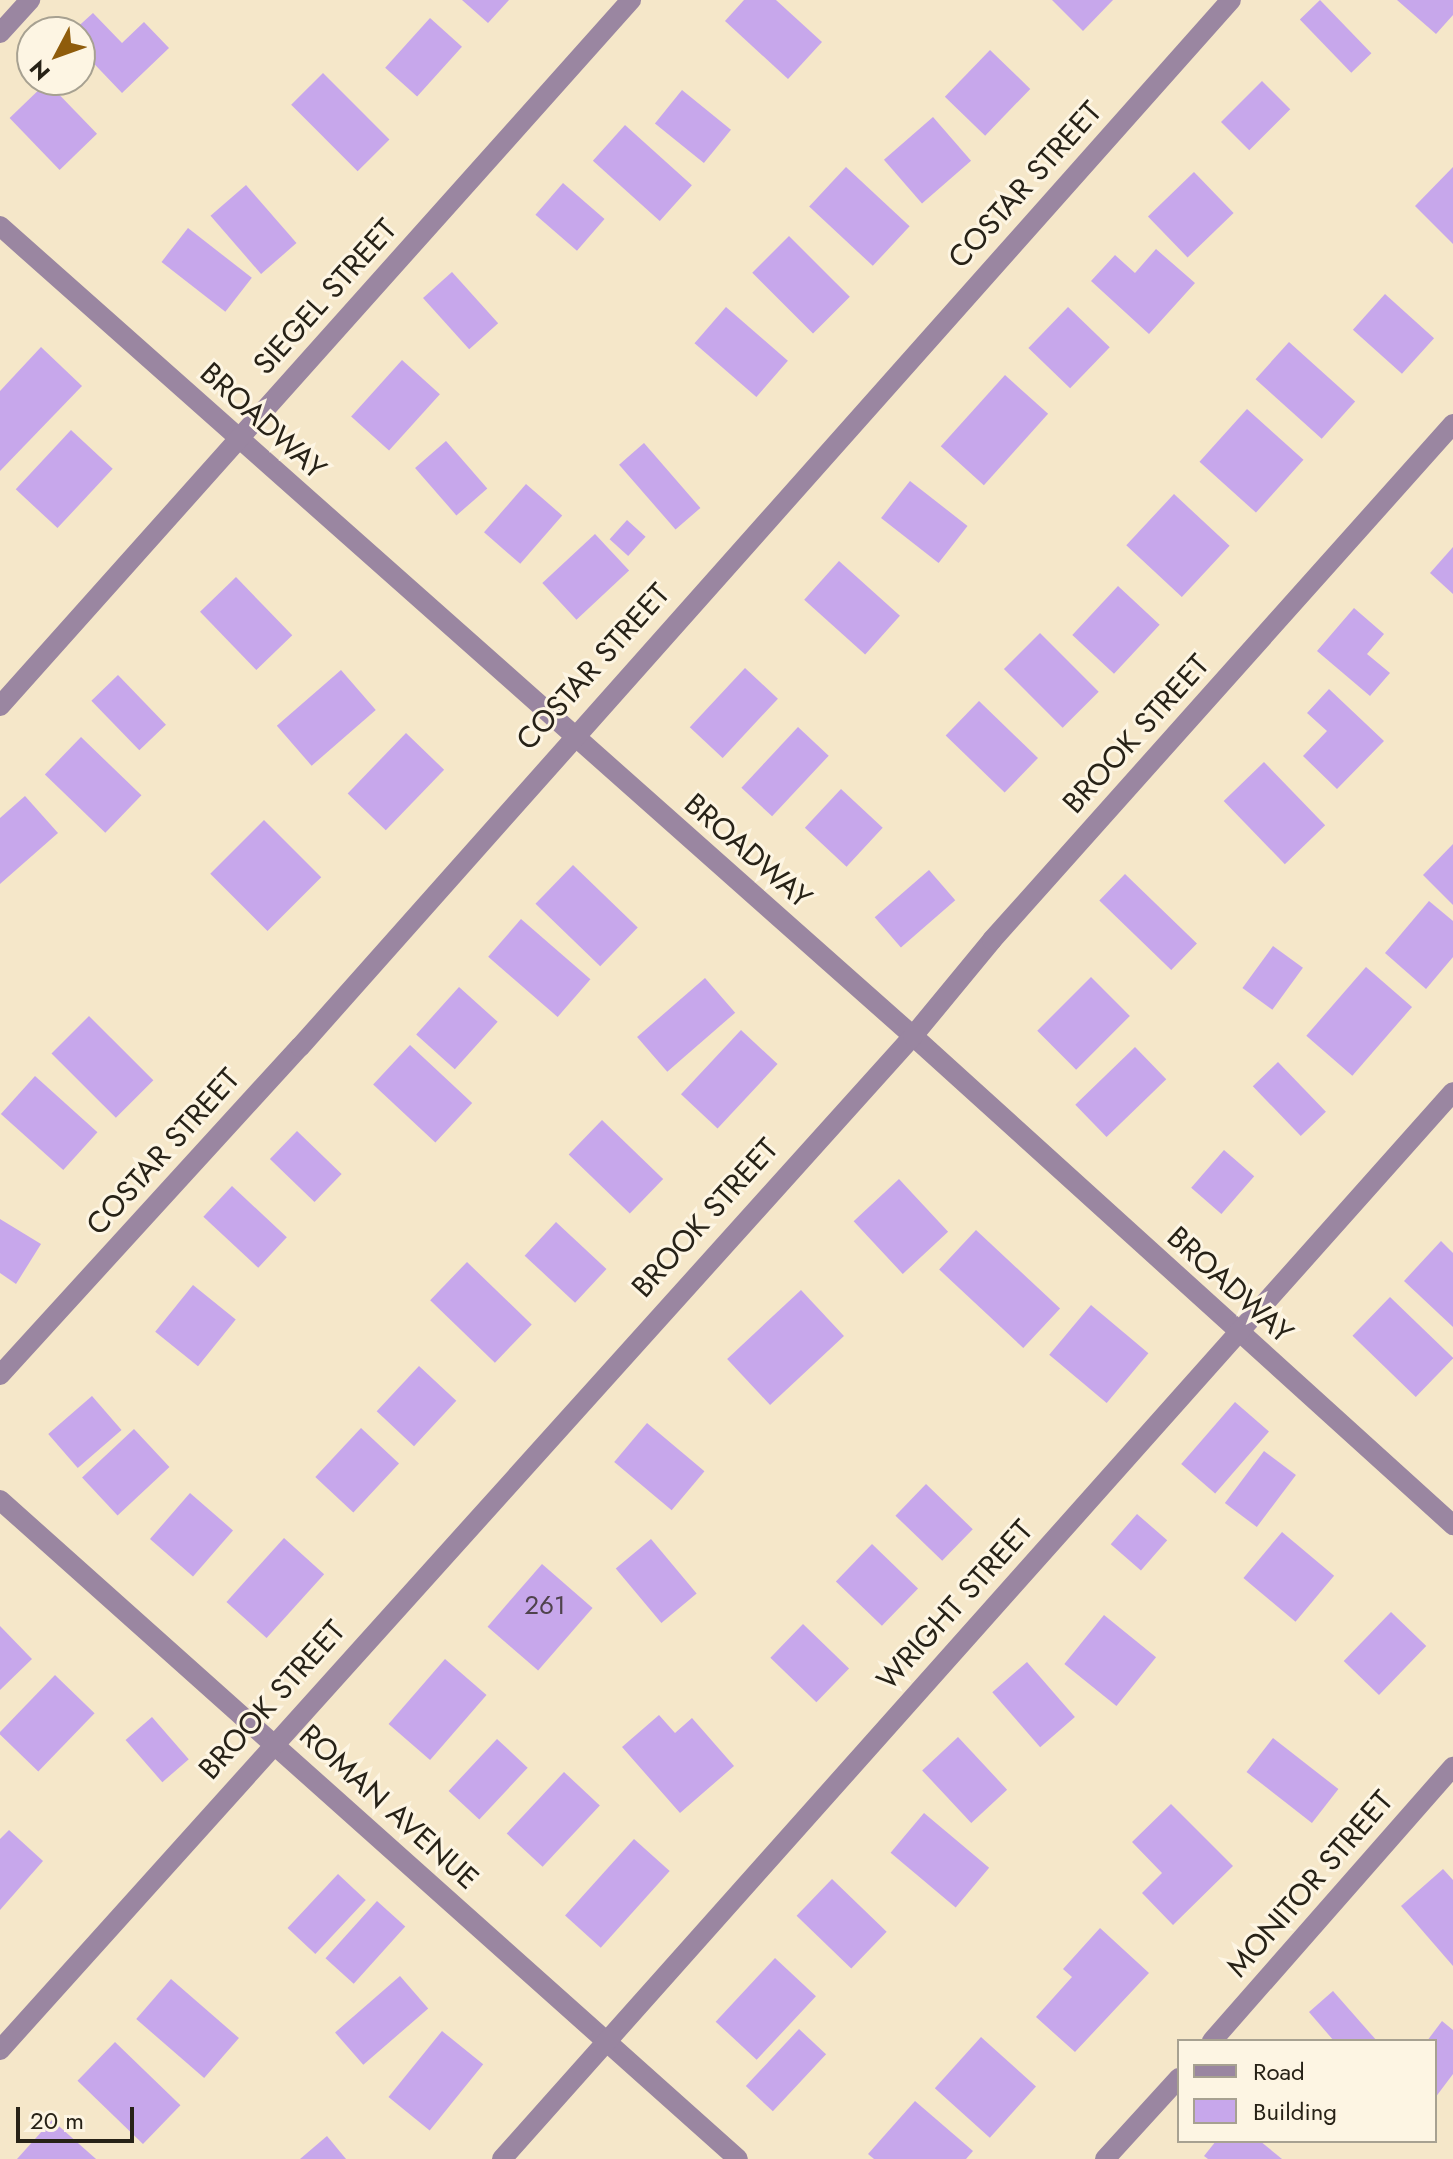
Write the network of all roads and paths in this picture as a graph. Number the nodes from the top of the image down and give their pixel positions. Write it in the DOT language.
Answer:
graph roads {
  1 [pos="30,0"];
  2 [pos="631,0"];
  3 [pos="1231,0"];
  4 [pos="0,33"];
  5 [pos="0,226"];
  6 [pos="1453,424"];
  7 [pos="238,439"];
  8 [pos="0,706"];
  9 [pos="571,736"];
  10 [pos="913,1036"];
  11 [pos="1453,1092"];
  12 [pos="1236,1333"];
  13 [pos="0,1375"];
  14 [pos="0,1500"];
  15 [pos="1453,1525"];
  16 [pos="274,1743"];
  17 [pos="1453,1767"];
  18 [pos="1214,2039"];
  19 [pos="606,2042"];
  20 [pos="0,2050"];
  21 [pos="1177,2080"];
  22 [pos="502,2159"];
  23 [pos="738,2159"];
  24 [pos="1105,2159"];
  1 -- 4 [label="street"];
  2 -- 7 [label="street, SIEGEL STREET"];
  3 -- 9 [label="street, COSTAR STREET"];
  5 -- 7 [label="street, BROADWAY"];
  6 -- 10 [label="street, BROOK STREET"];
  7 -- 8 [label="street, SIEGEL STREET"];
  7 -- 9 [label="street, BROADWAY"];
  9 -- 10 [label="street, BROADWAY"];
  9 -- 13 [label="street, COSTAR STREET"];
  10 -- 12 [label="street, BROADWAY"];
  10 -- 16 [label="street, BROOK STREET"];
  11 -- 12 [label="street, WRIGHT STREET"];
  12 -- 15 [label="street, BROADWAY"];
  12 -- 19 [label="street, WRIGHT STREET"];
  14 -- 16 [label="street, ROMAN AVENUE"];
  16 -- 19 [label="street, ROMAN AVENUE"];
  16 -- 20 [label="street, BROOK STREET"];
  17 -- 18 [label="street, MONITOR STREET"];
  19 -- 22 [label="street, WRIGHT STREET"];
  19 -- 23 [label="street, ROMAN AVENUE"];
  21 -- 24 [label="street"];
}
